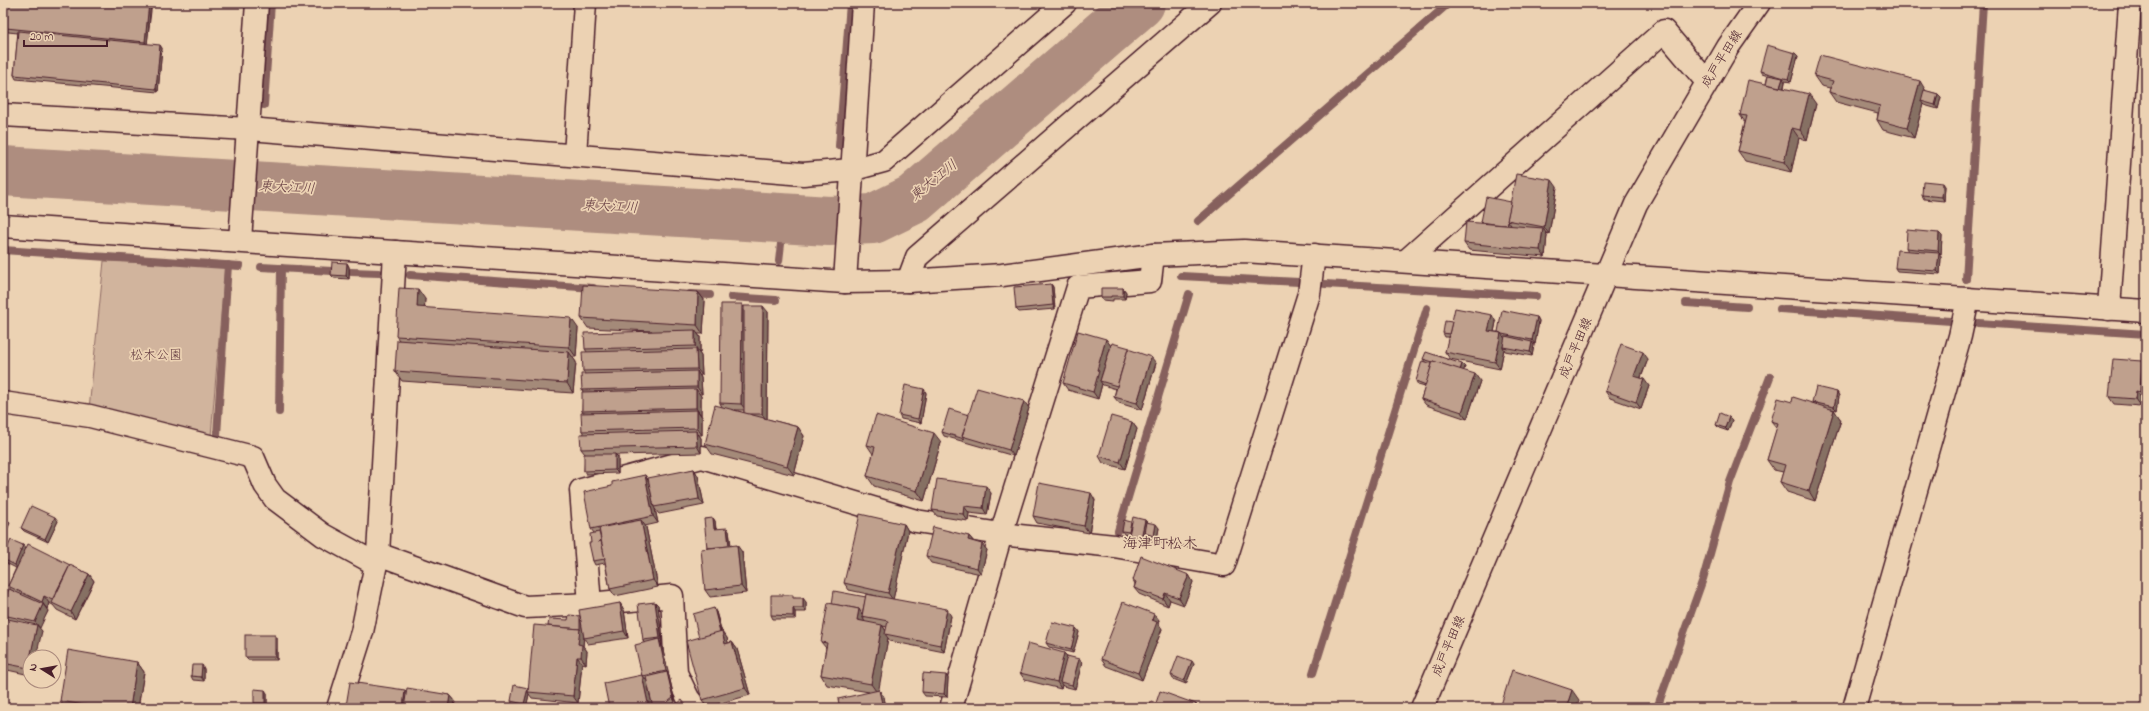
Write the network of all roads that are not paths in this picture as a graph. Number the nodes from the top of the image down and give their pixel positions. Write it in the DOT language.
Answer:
graph roads {
  1 [pos="257,3"];
  2 [pos="585,3"];
  3 [pos="863,3"];
  4 [pos="1065,3"];
  5 [pos="1210,3"];
  6 [pos="1759,3"];
  7 [pos="2130,3"];
  8 [pos="1708,82"];
  9 [pos="3,115"];
  10 [pos="248,134"];
  11 [pos="575,156"];
  12 [pos="851,176"];
  13 [pos="3,226"];
  14 [pos="241,232"];
  15 [pos="395,252"];
  16 [pos="1314,254"];
  17 [pos="1153,255"];
  18 [pos="1407,260"];
  19 [pos="846,274"];
  20 [pos="1607,274"];
  21 [pos="908,280"];
  22 [pos="1968,299"];
  23 [pos="2110,309"];
  24 [pos="2146,311"];
  25 [pos="3,403"];
  26 [pos="1001,534"];
  27 [pos="377,559"];
  28 [pos="590,604"];
  29 [pos="338,708"];
  30 [pos="696,708"];
  31 [pos="950,708"];
  32 [pos="1422,708"];
  33 [pos="1854,708"];
  1 -- 10 [label="street"];
  2 -- 11 [label="street"];
  3 -- 12 [label="street"];
  4 -- 12 [label="street"];
  5 -- 21 [label="street"];
  6 -- 8 [label="street, 成戸平田線"];
  7 -- 23 [label="street"];
  8 -- 18 [label="street"];
  8 -- 20 [label="street, 成戸平田線"];
  9 -- 10 [label="street"];
  10 -- 11 [label="street"];
  10 -- 14 [label="street"];
  11 -- 12 [label="street"];
  12 -- 19 [label="street"];
  13 -- 14 [label="street"];
  14 -- 15 [label="street"];
  15 -- 19 [label="street"];
  15 -- 27 [label="street"];
  16 -- 17 [label="street"];
  16 -- 18 [label="street"];
  16 -- 26 [label="street"];
  17 -- 21 [label="street"];
  17 -- 26 [label="street"];
  18 -- 20 [label="street"];
  19 -- 21 [label="street"];
  20 -- 22 [label="street"];
  20 -- 32 [label="street, 成戸平田線"];
  22 -- 23 [label="street"];
  22 -- 33 [label="street"];
  23 -- 24 [label="street"];
  25 -- 27 [label="street"];
  26 -- 28 [label="street"];
  26 -- 31 [label="street"];
  27 -- 28 [label="street"];
  27 -- 29 [label="street"];
  28 -- 30 [label="street"];
}
